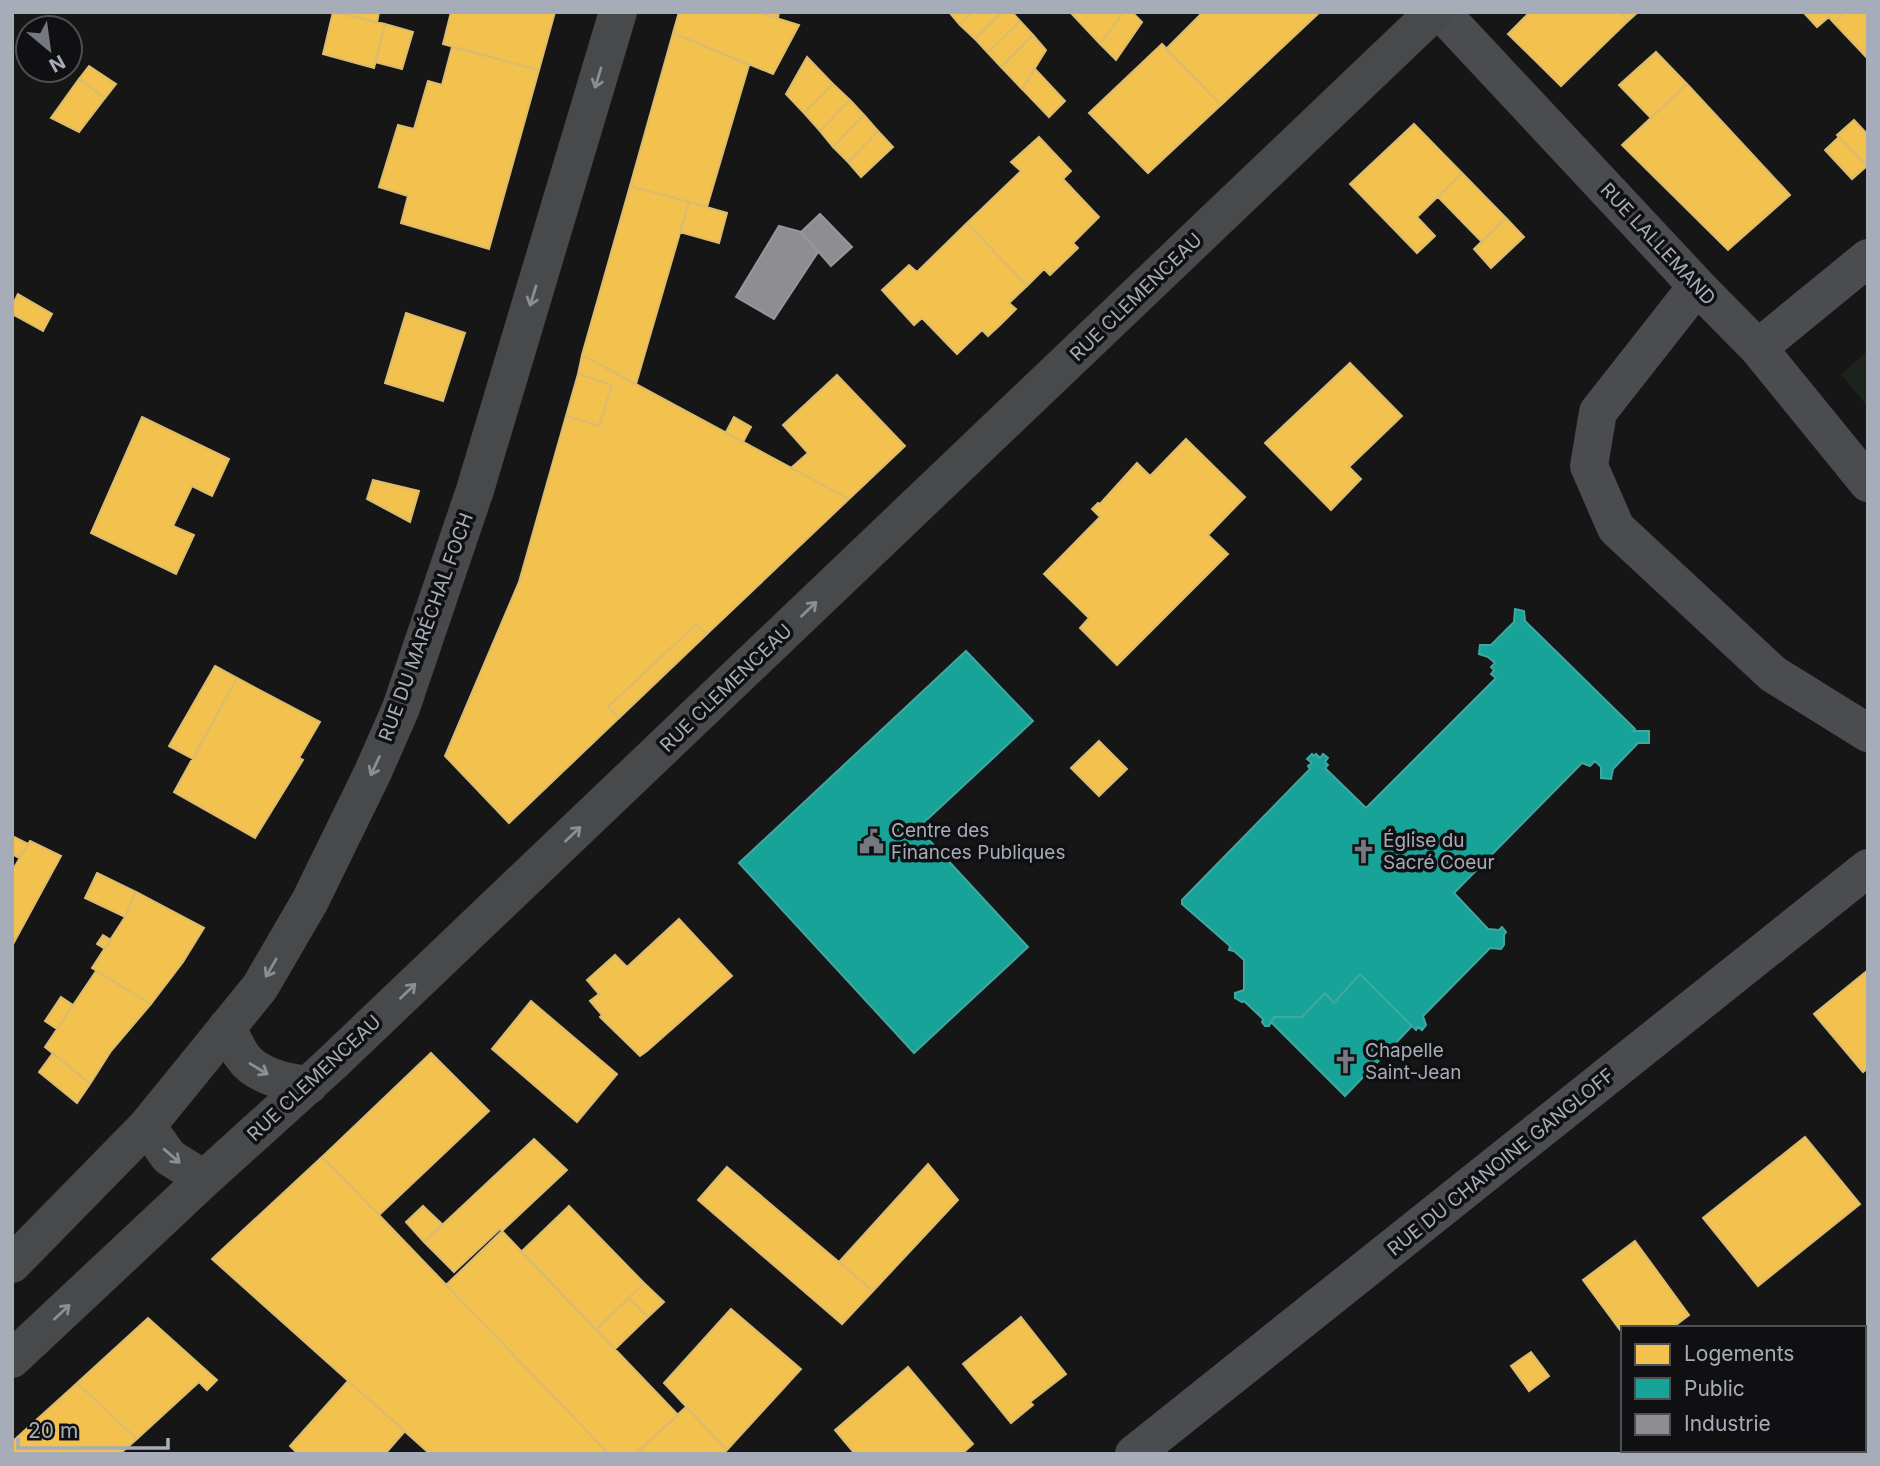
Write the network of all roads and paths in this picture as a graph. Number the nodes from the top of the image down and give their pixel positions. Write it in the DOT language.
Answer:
graph roads {
  1 [pos="618,12"];
  2 [pos="1434,12"];
  3 [pos="1441,12"];
  4 [pos="1868,257"];
  5 [pos="1697,286"];
  6 [pos="1758,348"];
  7 [pos="1868,483"];
  8 [pos="1868,733"];
  9 [pos="1868,868"];
  10 [pos="227,1027"];
  11 [pos="309,1085"];
  12 [pos="147,1126"];
  13 [pos="204,1179"];
  14 [pos="12,1264"];
  15 [pos="12,1359"];
  16 [pos="1134,1454"];
  1 -- 10 [label="main road, RUE DU MARÉCHAL FOCH, one-way"];
  11 -- 2 [label="main road, RUE CLEMENCEAU, one-way"];
  3 -- 5 [label="street, RUE LALLEMAND"];
  4 -- 6 [label="street"];
  5 -- 6 [label="street, RUE LALLEMAND"];
  5 -- 8 [label="street"];
  6 -- 7 [label="street, RUE LALLEMAND"];
  9 -- 16 [label="street, RUE DU CHANOINE GANGLOFF"];
  10 -- 11 [label="main road, one-way"];
  10 -- 12 [label="main road, RUE DU MARÉCHAL FOCH"];
  11 -- 13 [label="main road, RUE CLEMENCEAU"];
  12 -- 13 [label="main road, one-way"];
  12 -- 14 [label="main road, RUE DU MARÉCHAL FOCH"];
  15 -- 13 [label="main road, RUE CLEMENCEAU, one-way"];
}
